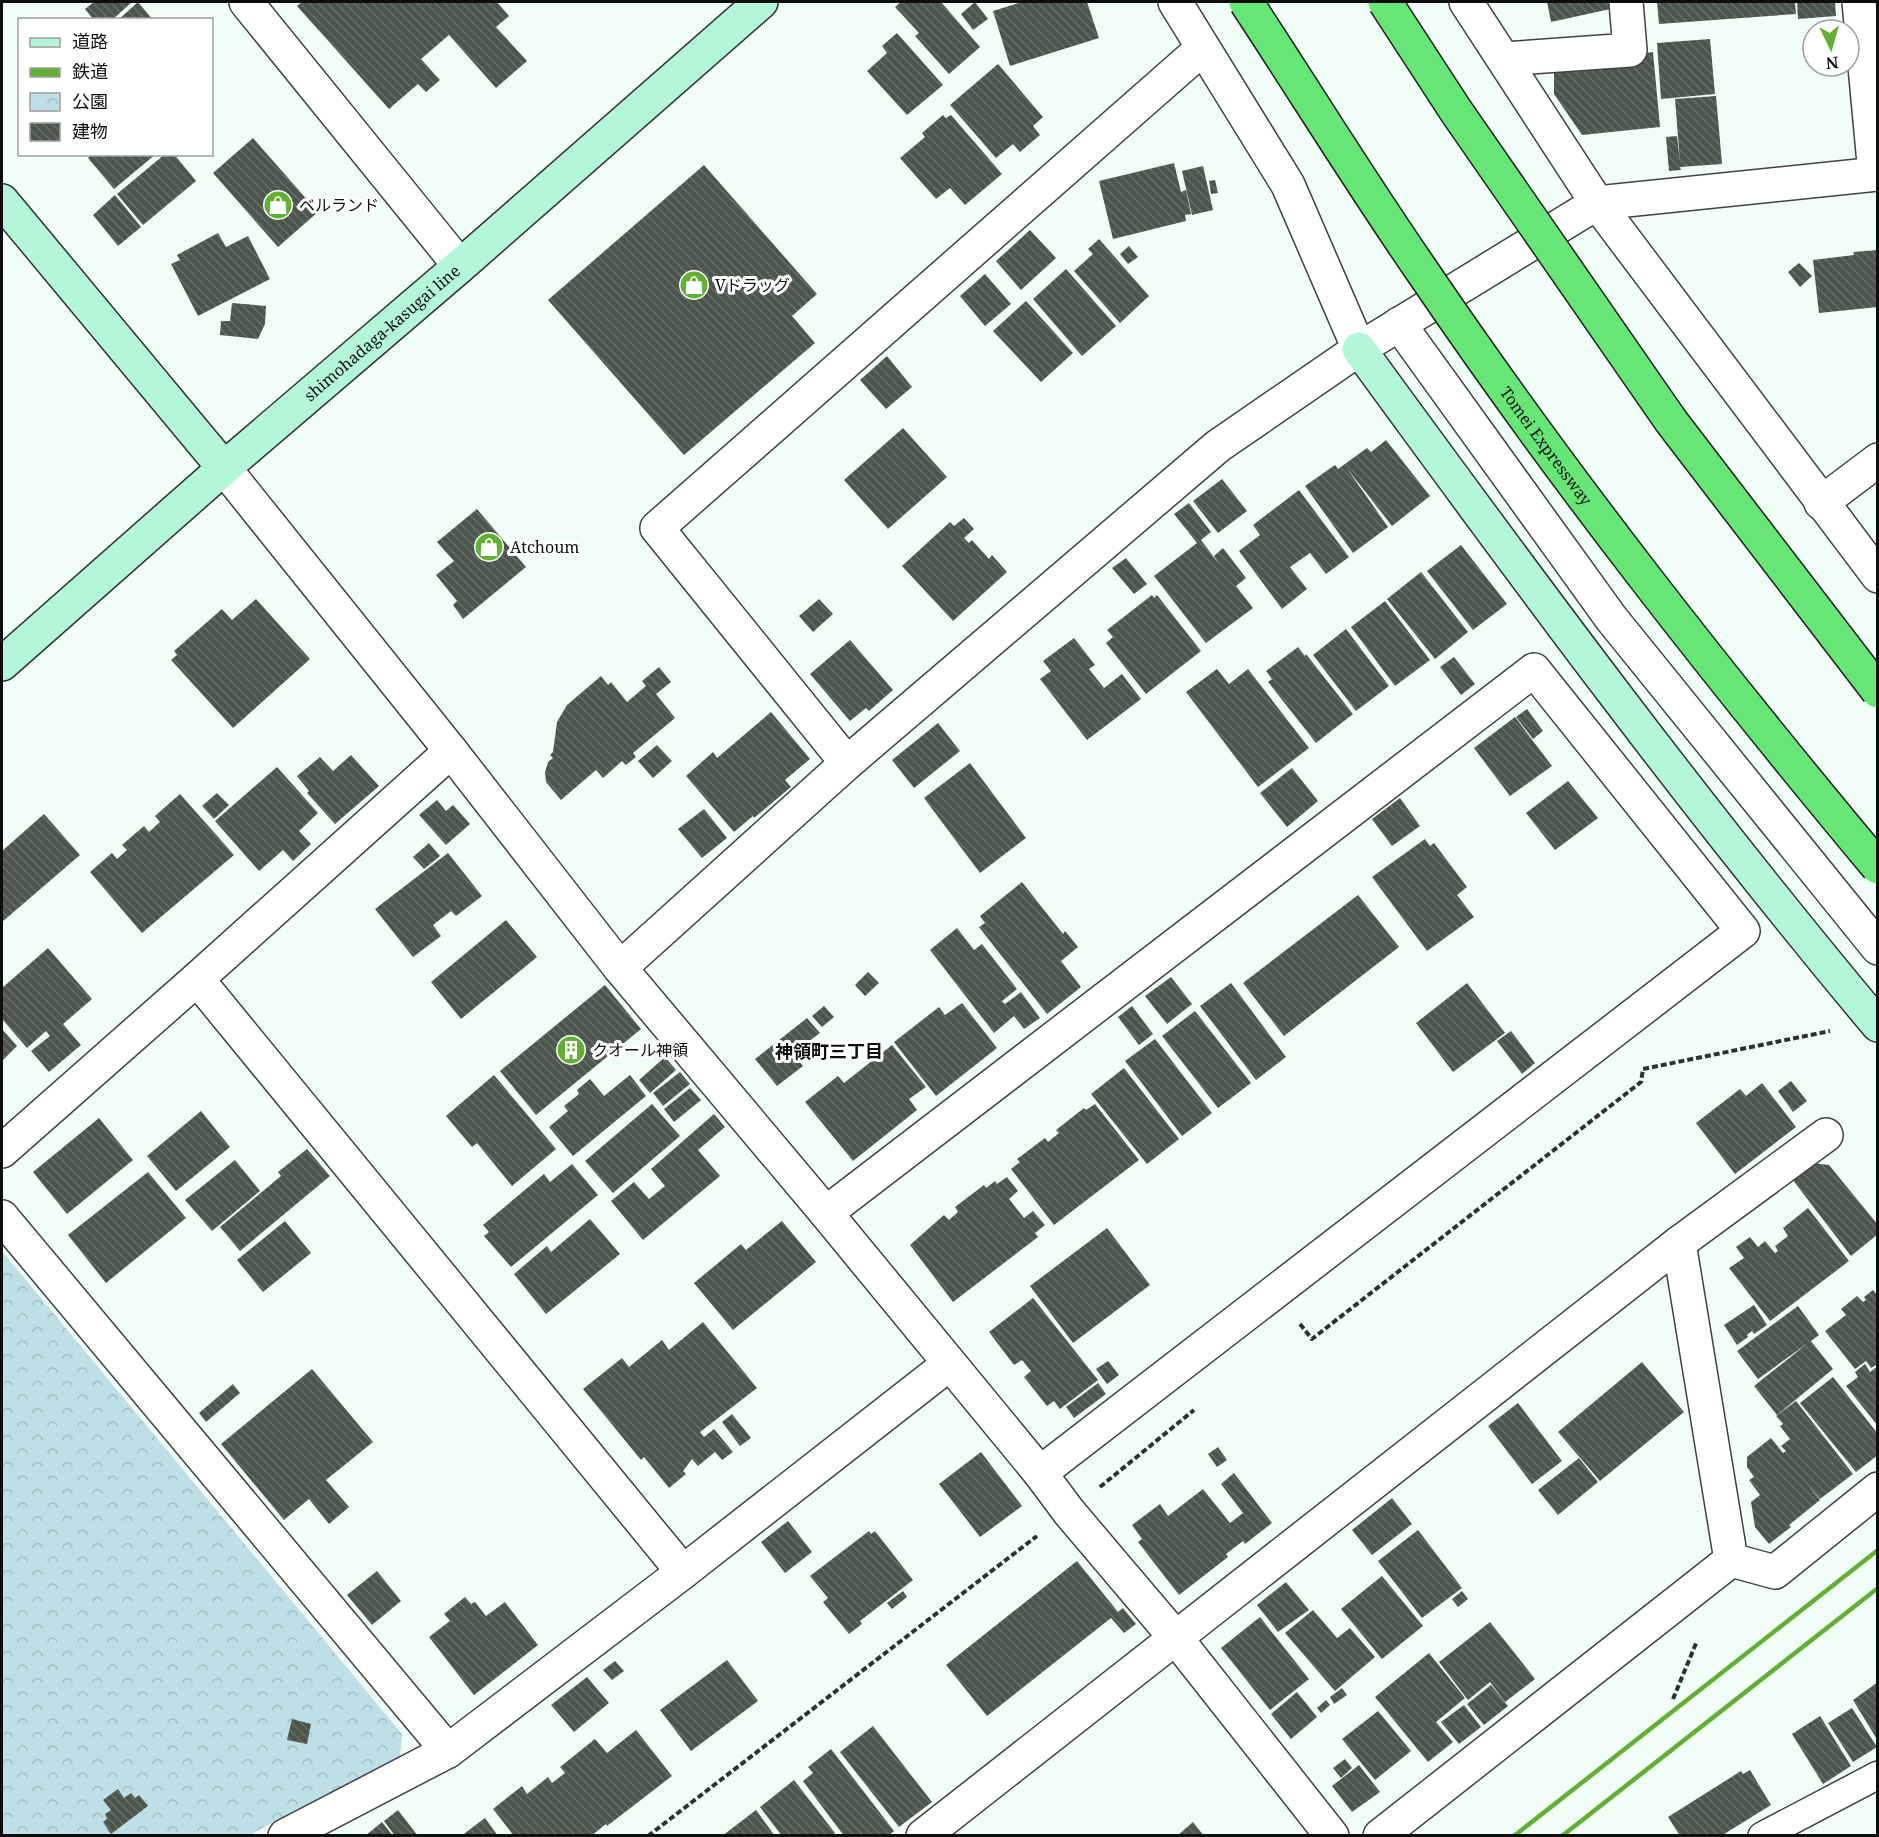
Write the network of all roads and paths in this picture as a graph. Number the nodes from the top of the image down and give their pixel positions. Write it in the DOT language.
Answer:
graph roads {
  1 [pos="246,2"];
  2 [pos="761,2"];
  3 [pos="1175,2"];
  4 [pos="1246,2"];
  5 [pos="1385,2"];
  6 [pos="1466,2"];
  7 [pos="1626,2"];
  8 [pos="1859,2"];
  9 [pos="1203,48"];
  10 [pos="1504,59"];
  11 [pos="1876,174"];
  12 [pos="2,201"];
  13 [pos="1597,203"];
  14 [pos="460,266"];
  15 [pos="1400,324"];
  16 [pos="1359,349"];
  17 [pos="1878,460"];
  18 [pos="224,468"];
  19 [pos="1821,503"];
  20 [pos="1878,576"];
  21 [pos="2,664"];
  22 [pos="1878,691"];
  23 [pos="451,750"];
  24 [pos="847,763"];
  25 [pos="1878,867"];
  26 [pos="1878,948"];
  27 [pos="620,968"];
  28 [pos="197,979"];
  29 [pos="1876,1023"];
  30 [pos="1826,1135"];
  31 [pos="2,1151"];
  32 [pos="826,1214"];
  33 [pos="2,1217"];
  34 [pos="1679,1243"];
  35 [pos="1300,1324"];
  36 [pos="949,1364"];
  37 [pos="1198,1407"];
  38 [pos="1040,1473"];
  39 [pos="1878,1490"];
  40 [pos="1069,1512"];
  41 [pos="1731,1560"];
  42 [pos="682,1572"];
  43 [pos="1175,1637"];
  44 [pos="448,1751"];
  45 [pos="1878,1775"];
  46 [pos="285,1836"];
  47 [pos="648,1836"];
  48 [pos="923,1836"];
  49 [pos="1332,1836"];
  50 [pos="1380,1836"];
  51 [pos="1762,1836"];
  1 -- 14 [label="street"];
  2 -- 14 [label="street, shimohadaga-kasugai line"];
  3 -- 9 [label="street"];
  4 -- 25 [label="highway, Tomei Expressway, bridge"];
  5 -- 22 [label="highway, bridge"];
  6 -- 10 [label="street"];
  7 -- 10 [label="street"];
  8 -- 11 [label="street"];
  9 -- 16 [label="street"];
  9 -- 24 [label="street"];
  10 -- 13 [label="street"];
  11 -- 13 [label="street"];
  12 -- 18 [label="street"];
  13 -- 15 [label="street"];
  13 -- 19 [label="street"];
  14 -- 18 [label="street, shimohadaga-kasugai line"];
  15 -- 16 [label="street"];
  15 -- 26 [label="street"];
  16 -- 24 [label="street"];
  16 -- 29 [label="street"];
  17 -- 19 [label="street"];
  18 -- 21 [label="street, shimohadaga-kasugai line"];
  18 -- 23 [label="street"];
  19 -- 20 [label="street"];
  23 -- 27 [label="street"];
  23 -- 28 [label="street"];
  24 -- 27 [label="street"];
  27 -- 32 [label="street"];
  28 -- 31 [label="street"];
  28 -- 42 [label="street"];
  29 -- 35 [label="path"];
  30 -- 34 [label="street"];
  32 -- 36 [label="street"];
  32 -- 38 [label="street"];
  33 -- 44 [label="street"];
  34 -- 41 [label="street"];
  34 -- 43 [label="street"];
  36 -- 38 [label="street"];
  36 -- 42 [label="street"];
  37 -- 40 [label="path"];
  38 -- 40 [label="street"];
  39 -- 41 [label="street"];
  40 -- 43 [label="street"];
  40 -- 47 [label="path"];
  41 -- 50 [label="street"];
  42 -- 44 [label="street"];
  43 -- 48 [label="street"];
  43 -- 49 [label="street"];
  44 -- 46 [label="street"];
  45 -- 51 [label="lane"];
}
